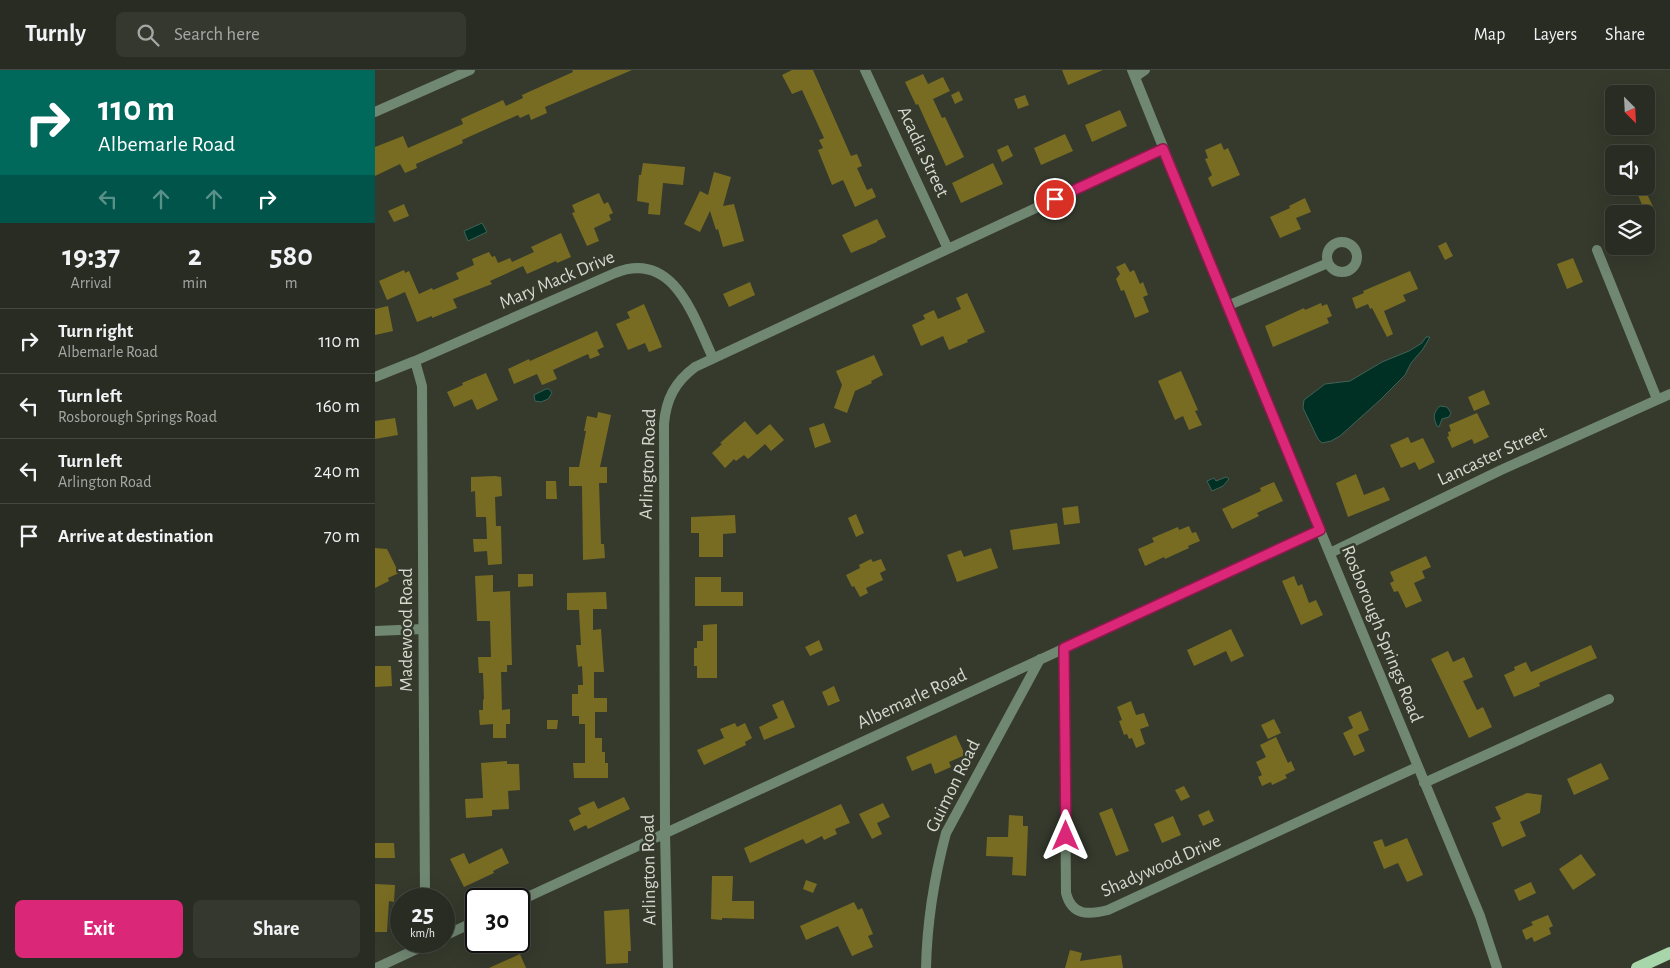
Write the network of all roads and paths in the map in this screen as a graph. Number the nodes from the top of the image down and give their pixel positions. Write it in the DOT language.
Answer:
graph roads {
  1 [pos="470,70"];
  2 [pos="865,70"];
  3 [pos="1145,70"];
  4 [pos="1133,73"];
  5 [pos="375,112"];
  6 [pos="1163,149"];
  7 [pos="948,249"];
  8 [pos="1597,250"];
  9 [pos="1328,263"];
  10 [pos="1227,306"];
  11 [pos="713,358"];
  12 [pos="415,361"];
  13 [pos="375,377"];
  14 [pos="1670,394"];
  15 [pos="1657,399"];
  16 [pos="1320,530"];
  17 [pos="1330,553"];
  18 [pos="423,629"];
  19 [pos="375,631"];
  20 [pos="1064,648"];
  21 [pos="1040,659"];
  22 [pos="1609,700"];
  23 [pos="1417,767"];
  24 [pos="1423,783"];
  25 [pos="665,833"];
  26 [pos="425,888"];
  27 [pos="530,896"];
  28 [pos="406,953"];
  29 [pos="1670,953"];
  30 [pos="376,968"];
  31 [pos="668,968"];
  32 [pos="926,968"];
  33 [pos="1497,968"];
  34 [pos="1637,968"];
  1 -- 5 [label="street"];
  2 -- 7 [label="street, Acadia Street"];
  3 -- 4 [label="street, Rosborough Springs Road"];
  4 -- 6 [label="street, Rosborough Springs Road"];
  6 -- 7 [label="street, Arlington Road"];
  6 -- 10 [label="street, Rosborough Springs Road"];
  7 -- 11 [label="street, Arlington Road"];
  8 -- 15 [label="street"];
  9 -- 10 [label="street"];
  10 -- 16 [label="street, Rosborough Springs Road"];
  11 -- 12 [label="street, Mary Mack Drive"];
  11 -- 25 [label="street, Arlington Road"];
  12 -- 13 [label="street, Mary Mack Drive"];
  12 -- 18 [label="street, Madewood Road"];
  14 -- 15 [label="street, Lancaster Street"];
  15 -- 17 [label="street, Lancaster Street"];
  16 -- 17 [label="street, Rosborough Springs Road"];
  16 -- 20 [label="street, Albemarle Road"];
  17 -- 23 [label="street, Rosborough Springs Road"];
  18 -- 19 [label="street"];
  18 -- 26 [label="street, Madewood Road"];
  20 -- 21 [label="street, Albemarle Road"];
  20 -- 23 [label="street, Shadywood Drive"];
  21 -- 25 [label="street, Albemarle Road"];
  21 -- 32 [label="street, Guimon Road"];
  22 -- 24 [label="street"];
  23 -- 24 [label="street, Rosborough Springs Road"];
  24 -- 33 [label="street, Rosborough Springs Road"];
  25 -- 27 [label="street, Albemarle Road"];
  25 -- 31 [label="street, Arlington Road"];
  28 -- 30 [label="street"];
  29 -- 34 [label="main road"];
}
